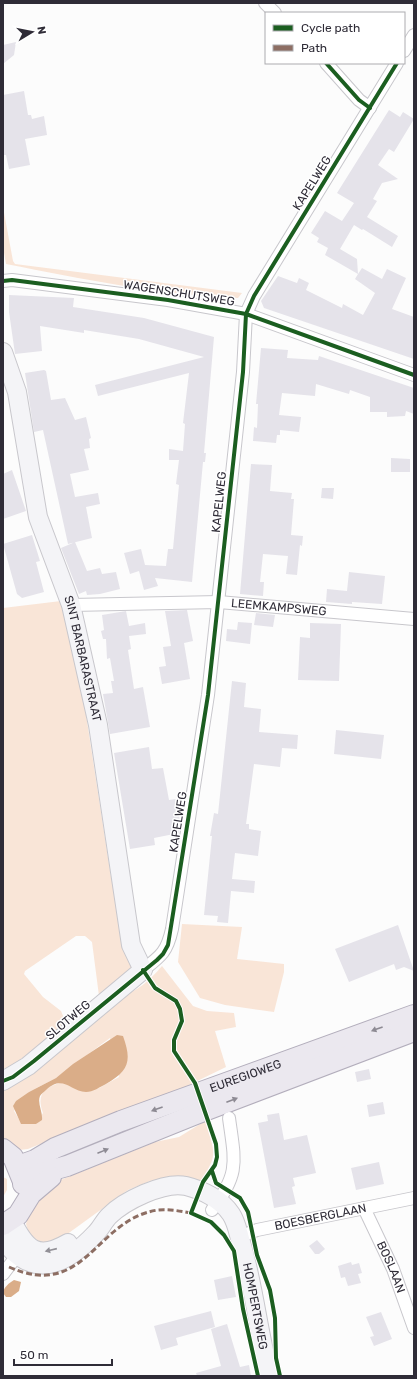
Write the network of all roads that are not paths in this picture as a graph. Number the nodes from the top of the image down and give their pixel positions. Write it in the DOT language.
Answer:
graph roads {
  1 [pos="264,3"];
  2 [pos="274,12"];
  3 [pos="414,35"];
  4 [pos="405,49"];
  5 [pos="327,64"];
  6 [pos="396,64"];
  7 [pos="370,108"];
  8 [pos="3,280"];
  9 [pos="246,314"];
  10 [pos="3,352"];
  11 [pos="414,375"];
  12 [pos="219,602"];
  13 [pos="70,605"];
  14 [pos="414,619"];
  15 [pos="143,970"];
  16 [pos="414,1015"];
  17 [pos="414,1031"];
  18 [pos="3,1081"];
  19 [pos="229,1118"];
  20 [pos="15,1169"];
  21 [pos="414,1198"];
  22 [pos="215,1206"];
  23 [pos="364,1208"];
  24 [pos="6,1218"];
  25 [pos="239,1237"];
  26 [pos="3,1240"];
  27 [pos="21,1250"];
  28 [pos="3,1274"];
  29 [pos="414,1328"];
  30 [pos="270,1376"];
  1 -- 2 [label="street"];
  3 -- 4 [label="street"];
  5 -- 7 [label="street"];
  6 -- 7 [label="street, KAPELWEG"];
  7 -- 9 [label="street, KAPELWEG"];
  8 -- 9 [label="street, WAGENSCHUTSWEG"];
  9 -- 11 [label="street, WAGENSCHUTSWEG"];
  9 -- 12 [label="street, KAPELWEG"];
  10 -- 13 [label="street, SINT BARBARASTRAAT"];
  12 -- 13 [label="street, LEEMKAMPSWEG"];
  12 -- 14 [label="street, LEEMKAMPSWEG"];
  12 -- 15 [label="street, KAPELWEG"];
  13 -- 15 [label="street, SINT BARBARASTRAAT"];
  15 -- 18 [label="street, SLOTWEG"];
  16 -- 20 [label="main road, EUREGIOWEG, one-way"];
  20 -- 17 [label="main road, EUREGIOWEG, one-way"];
  19 -- 22 [label="street"];
  20 -- 24 [label="main road"];
  21 -- 23 [label="street, BOESBERGLAAN"];
  22 -- 25 [label="street, HOMPERTSWEG"];
  22 -- 27 [label="street, HOMPERTSWEG"];
  23 -- 25 [label="street, BOESBERGLAAN"];
  23 -- 29 [label="street, BOSLAAN"];
  24 -- 27 [label="street"];
  25 -- 30 [label="street, HOMPERTSWEG"];
  26 -- 27 [label="street"];
  27 -- 28 [label="street"];
}
